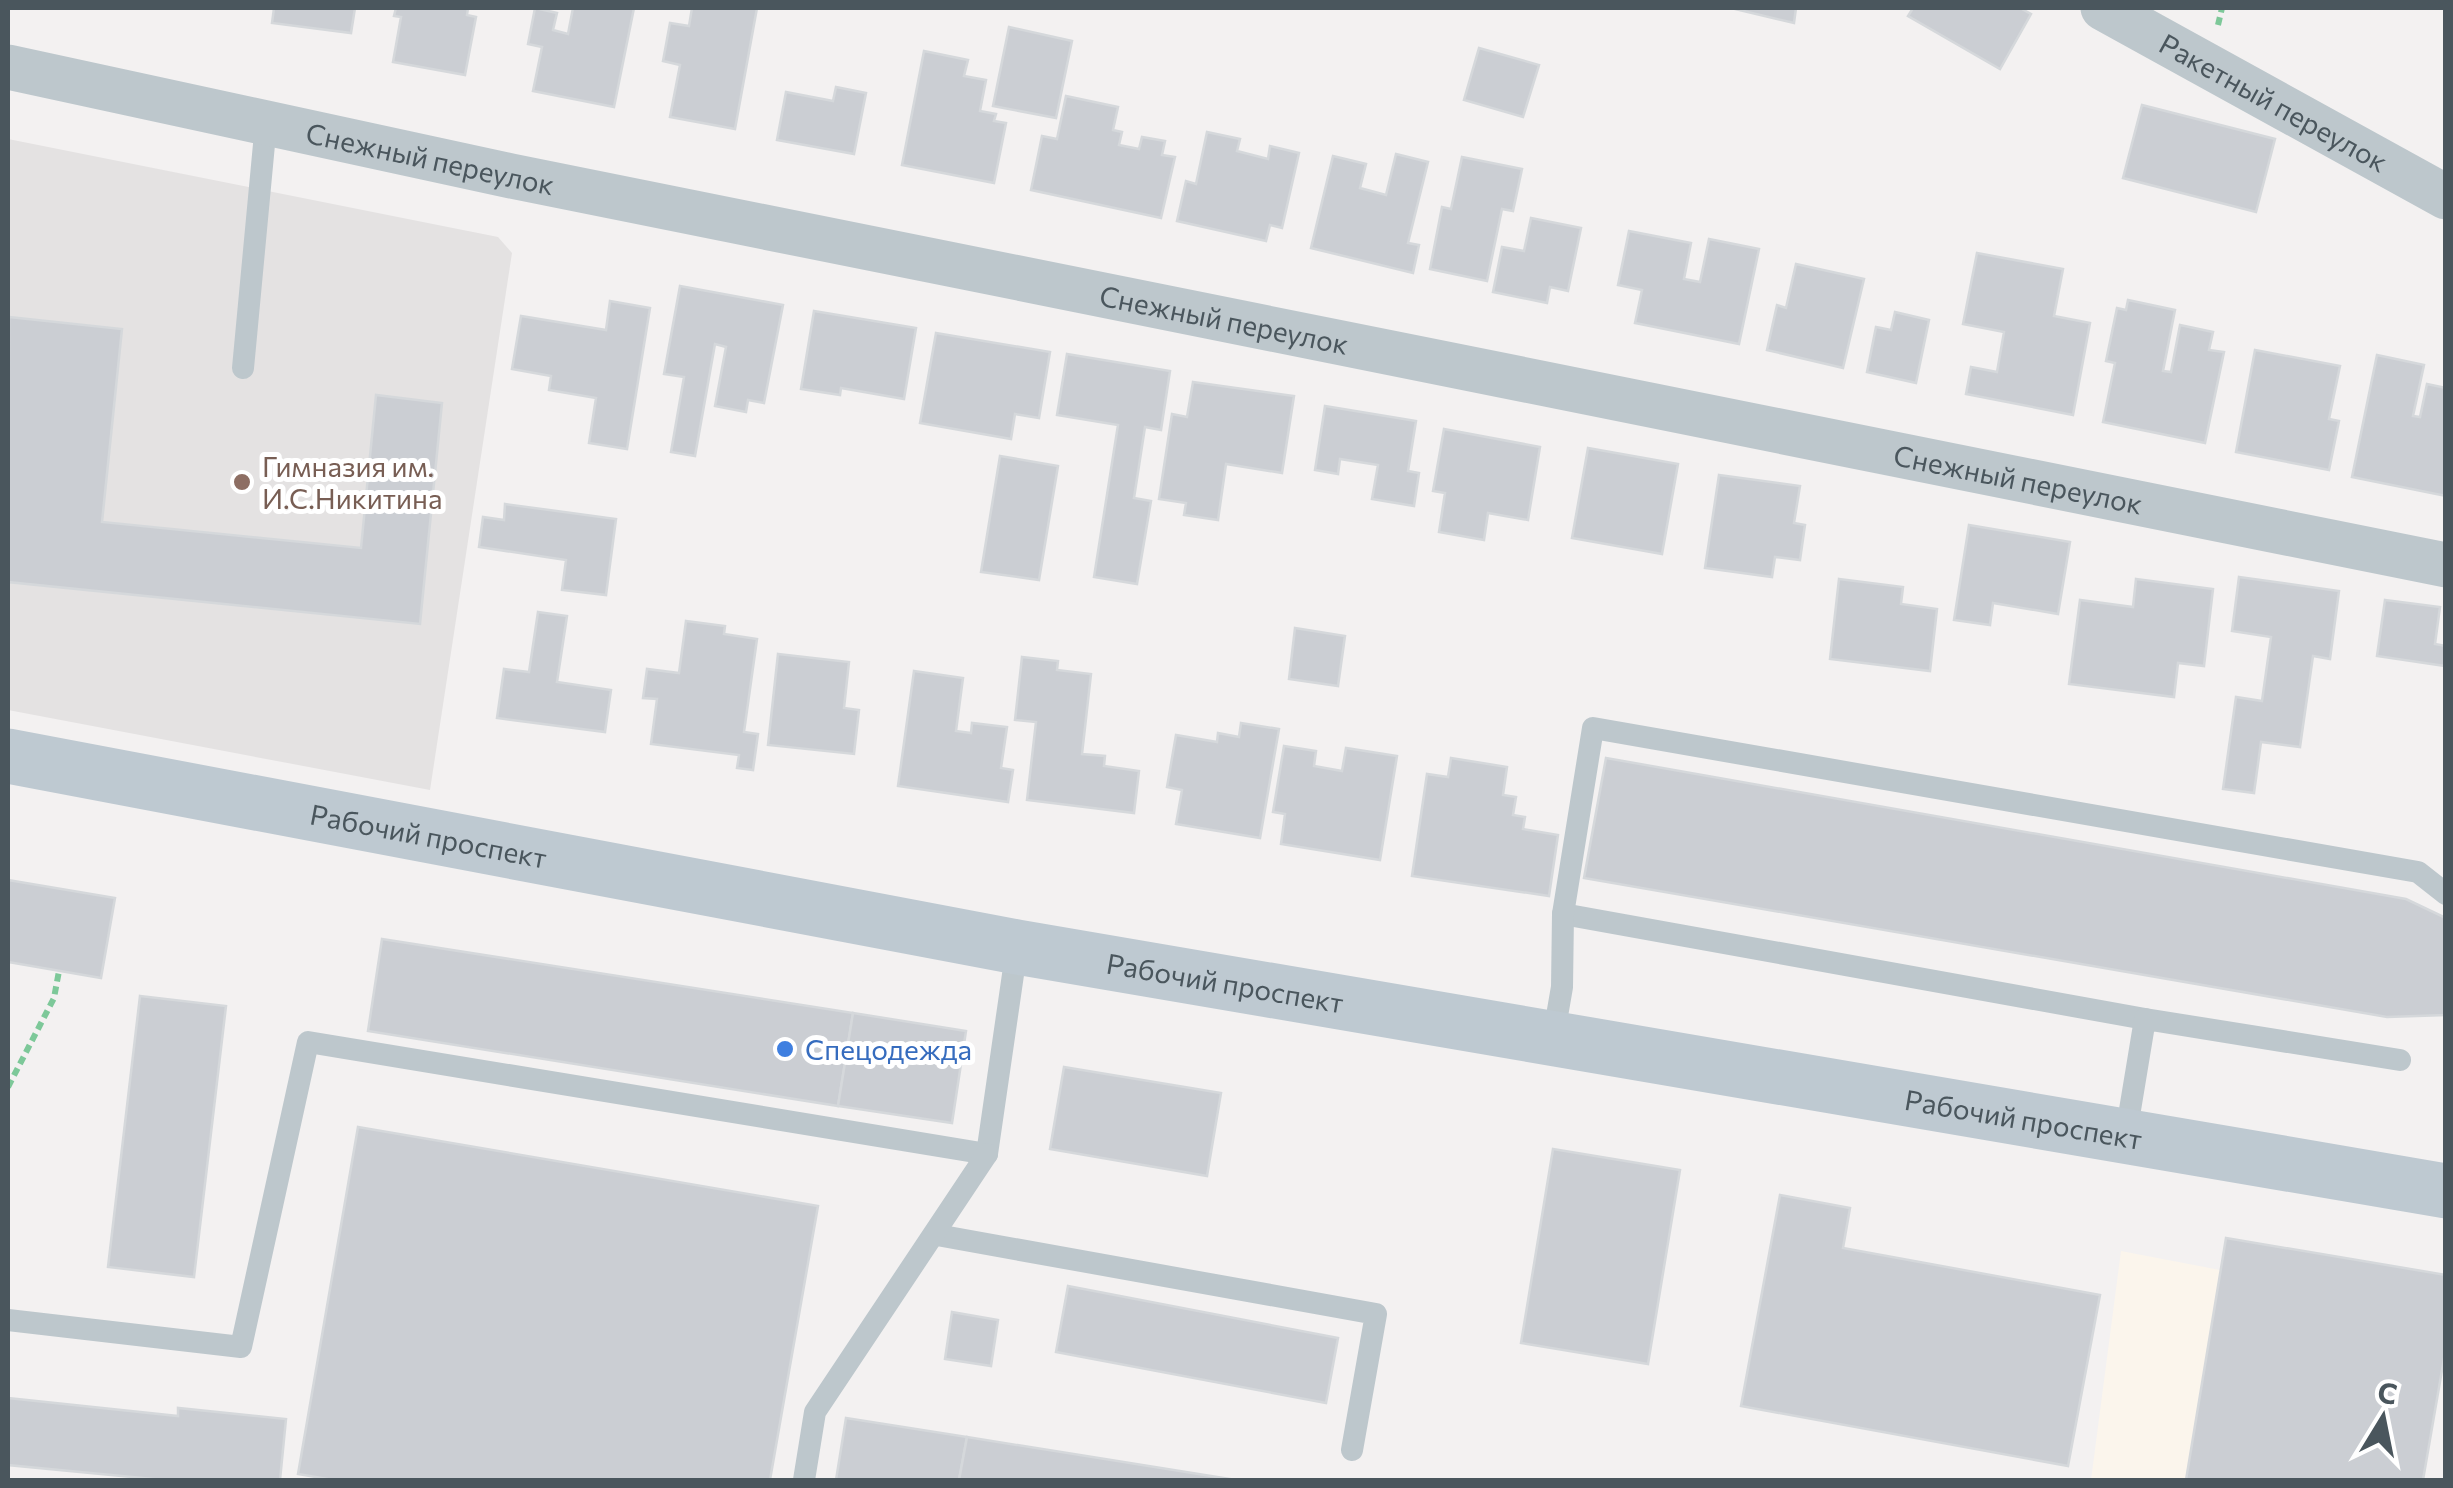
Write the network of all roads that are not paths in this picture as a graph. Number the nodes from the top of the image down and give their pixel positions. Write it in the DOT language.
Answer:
graph roads {
  1 [pos="2103,8"];
  2 [pos="8,67"];
  3 [pos="266,123"];
  4 [pos="2446,196"];
  5 [pos="243,368"];
  6 [pos="2446,564"];
  7 [pos="8,756"];
  8 [pos="2446,894"];
  9 [pos="1564,914"];
  10 [pos="1018,947"];
  11 [pos="2145,1020"];
  12 [pos="1553,1038"];
  13 [pos="2400,1060"];
  14 [pos="2126,1134"];
  15 [pos="987,1154"];
  16 [pos="2446,1191"];
  17 [pos="936,1236"];
  18 [pos="8,1320"];
  19 [pos="1352,1450"];
  20 [pos="804,1480"];
  1 -- 4 [label="street, Ракетный переулок"];
  2 -- 3 [label="street, Снежный переулок"];
  3 -- 5 [label="lane"];
  3 -- 6 [label="street, Снежный переулок"];
  7 -- 10 [label="street, Рабочий проспект"];
  8 -- 9 [label="lane"];
  9 -- 11 [label="lane"];
  9 -- 12 [label="lane"];
  10 -- 12 [label="street, Рабочий проспект"];
  10 -- 15 [label="lane"];
  11 -- 13 [label="lane"];
  11 -- 14 [label="lane"];
  12 -- 14 [label="street, Рабочий проспект"];
  14 -- 16 [label="street, Рабочий проспект"];
  15 -- 17 [label="lane"];
  15 -- 18 [label="lane"];
  17 -- 19 [label="lane"];
  17 -- 20 [label="lane"];
}
